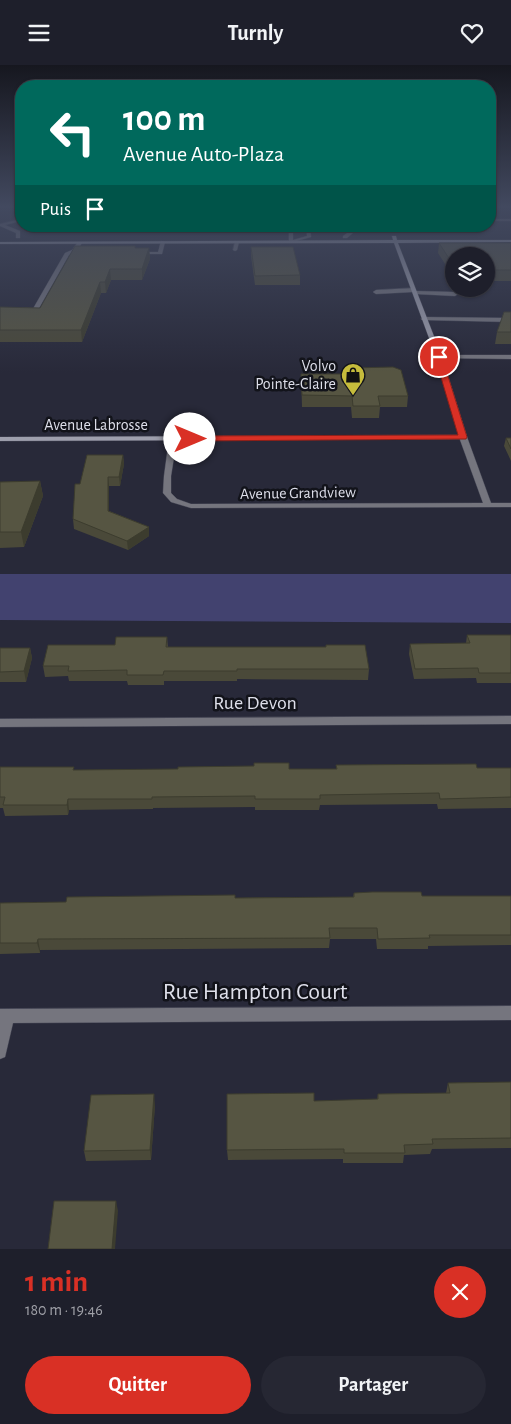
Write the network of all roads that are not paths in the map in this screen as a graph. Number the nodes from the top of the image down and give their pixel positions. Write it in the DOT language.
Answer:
graph roads {
  1 [pos="62,262"];
  2 [pos="403,262"];
  3 [pos="414,291"];
  4 [pos="376,292"];
  5 [pos="445,293"];
  6 [pos="24,316"];
  7 [pos="424,319"];
  8 [pos="511,319"];
  9 [pos="439,357"];
  10 [pos="511,357"];
  11 [pos="463,437"];
  12 [pos="0,439"];
  13 [pos="173,439"];
  14 [pos="488,505"];
  15 [pos="511,505"];
  16 [pos="511,720"];
  17 [pos="0,723"];
  18 [pos="511,1013"];
  19 [pos="4,1016"];
  20 [pos="0,1052"];
  1 -- 6 [label="street"];
  2 -- 3 [label="street"];
  3 -- 4 [label="street"];
  3 -- 5 [label="street"];
  3 -- 7 [label="street"];
  7 -- 8 [label="street"];
  7 -- 9 [label="street"];
  9 -- 10 [label="street"];
  9 -- 11 [label="street"];
  11 -- 13 [label="street, Avenue Labrosse"];
  11 -- 14 [label="street"];
  12 -- 13 [label="street, Avenue Labrosse"];
  13 -- 14 [label="street, Avenue Grandview"];
  14 -- 15 [label="street, Avenue Grandview"];
  16 -- 17 [label="street, Rue Devon"];
  18 -- 19 [label="street, Rue Hampton Court"];
  19 -- 20 [label="street"];
}
